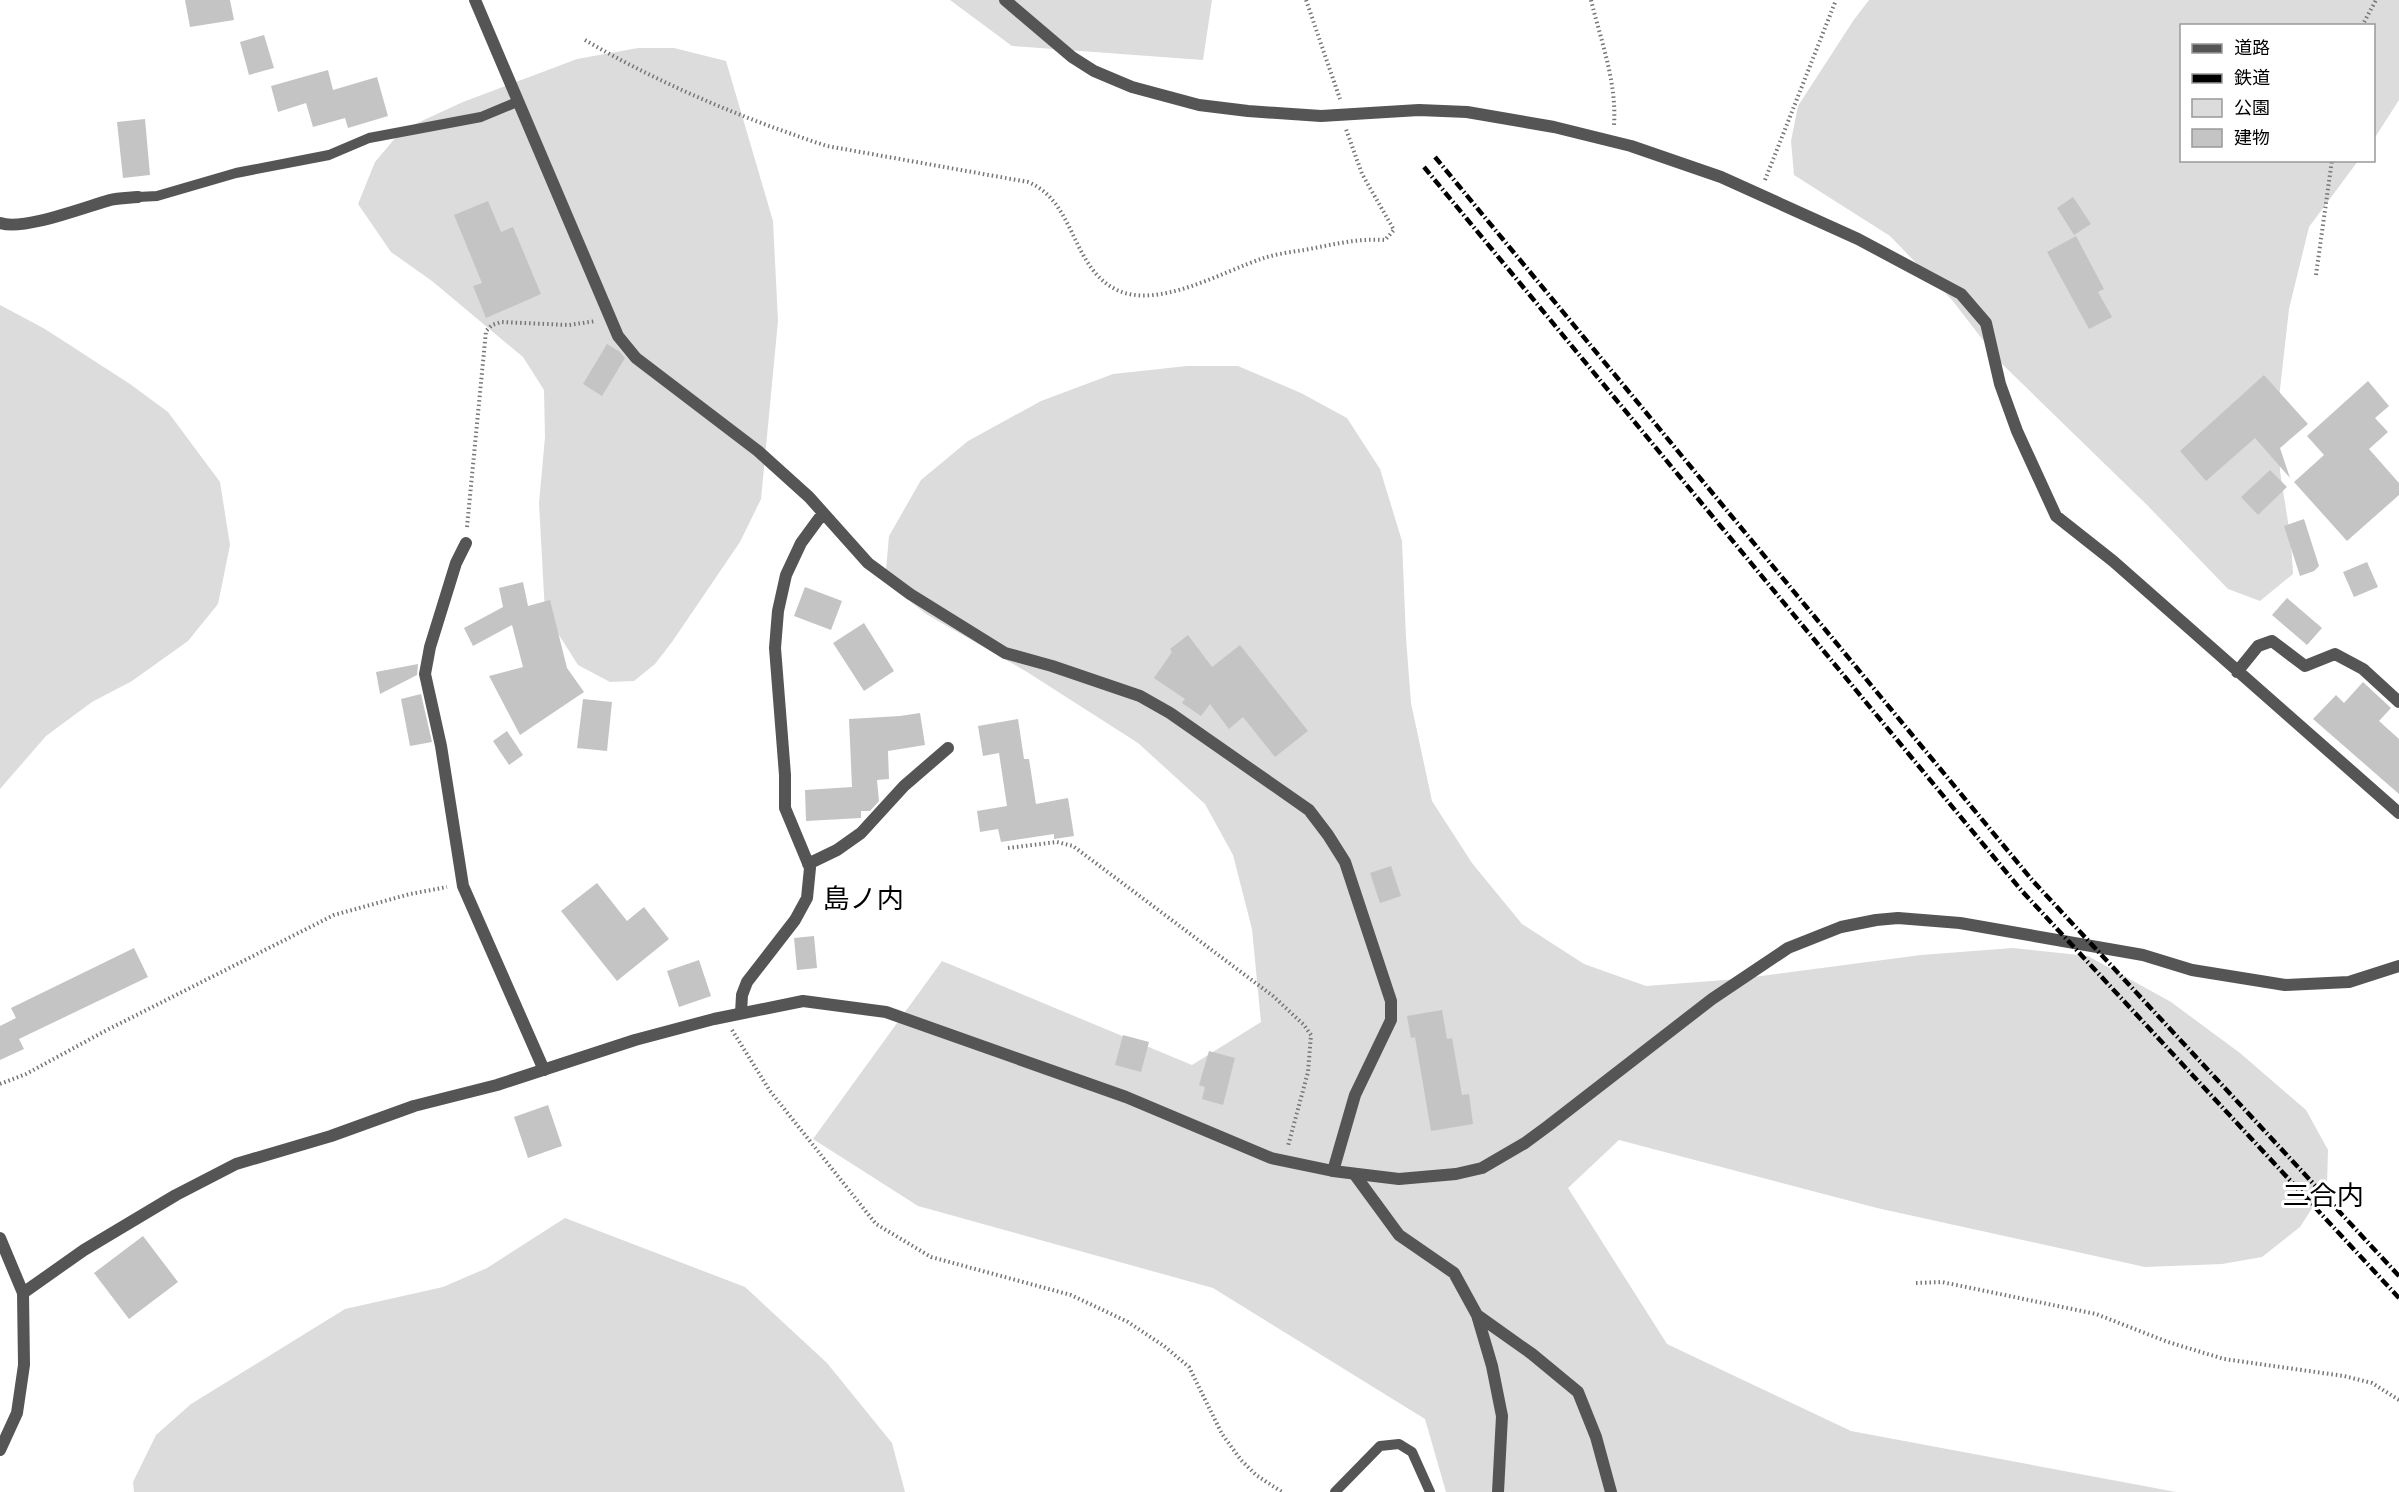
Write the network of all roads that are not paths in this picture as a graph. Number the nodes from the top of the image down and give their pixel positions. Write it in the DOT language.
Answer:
graph roads {
  1 [pos="475,0"];
  2 [pos="1005,0"];
  3 [pos="517,102"];
  4 [pos="138,197"];
  5 [pos="0,223"];
  6 [pos="823,513"];
  7 [pos="466,543"];
  8 [pos="2237,672"];
  9 [pos="2399,702"];
  10 [pos="948,748"];
  11 [pos="2399,813"];
  12 [pos="808,864"];
  13 [pos="2399,966"];
  14 [pos="741,1013"];
  15 [pos="544,1070"];
  16 [pos="1333,1172"];
  17 [pos="1355,1175"];
  18 [pos="0,1238"];
  19 [pos="23,1293"];
  20 [pos="1477,1315"];
  21 [pos="0,1450"];
  22 [pos="1335,1492"];
  23 [pos="1430,1492"];
  24 [pos="1498,1492"];
  25 [pos="1611,1492"];
  1 -- 3 [label="street"];
  2 -- 8 [label="street"];
  3 -- 4 [label="lane"];
  3 -- 6 [label="street"];
  4 -- 5 [label="street"];
  6 -- 12 [label="street"];
  6 -- 16 [label="street"];
  7 -- 15 [label="street"];
  8 -- 9 [label="street"];
  8 -- 11 [label="street"];
  10 -- 12 [label="street"];
  12 -- 14 [label="street"];
  13 -- 17 [label="street"];
  14 -- 15 [label="street"];
  14 -- 16 [label="street"];
  15 -- 19 [label="street"];
  16 -- 17 [label="street"];
  17 -- 20 [label="street"];
  18 -- 19 [label="street"];
  19 -- 21 [label="street"];
  20 -- 24 [label="street"];
  20 -- 25 [label="street"];
  22 -- 23 [label="lane"];
}
